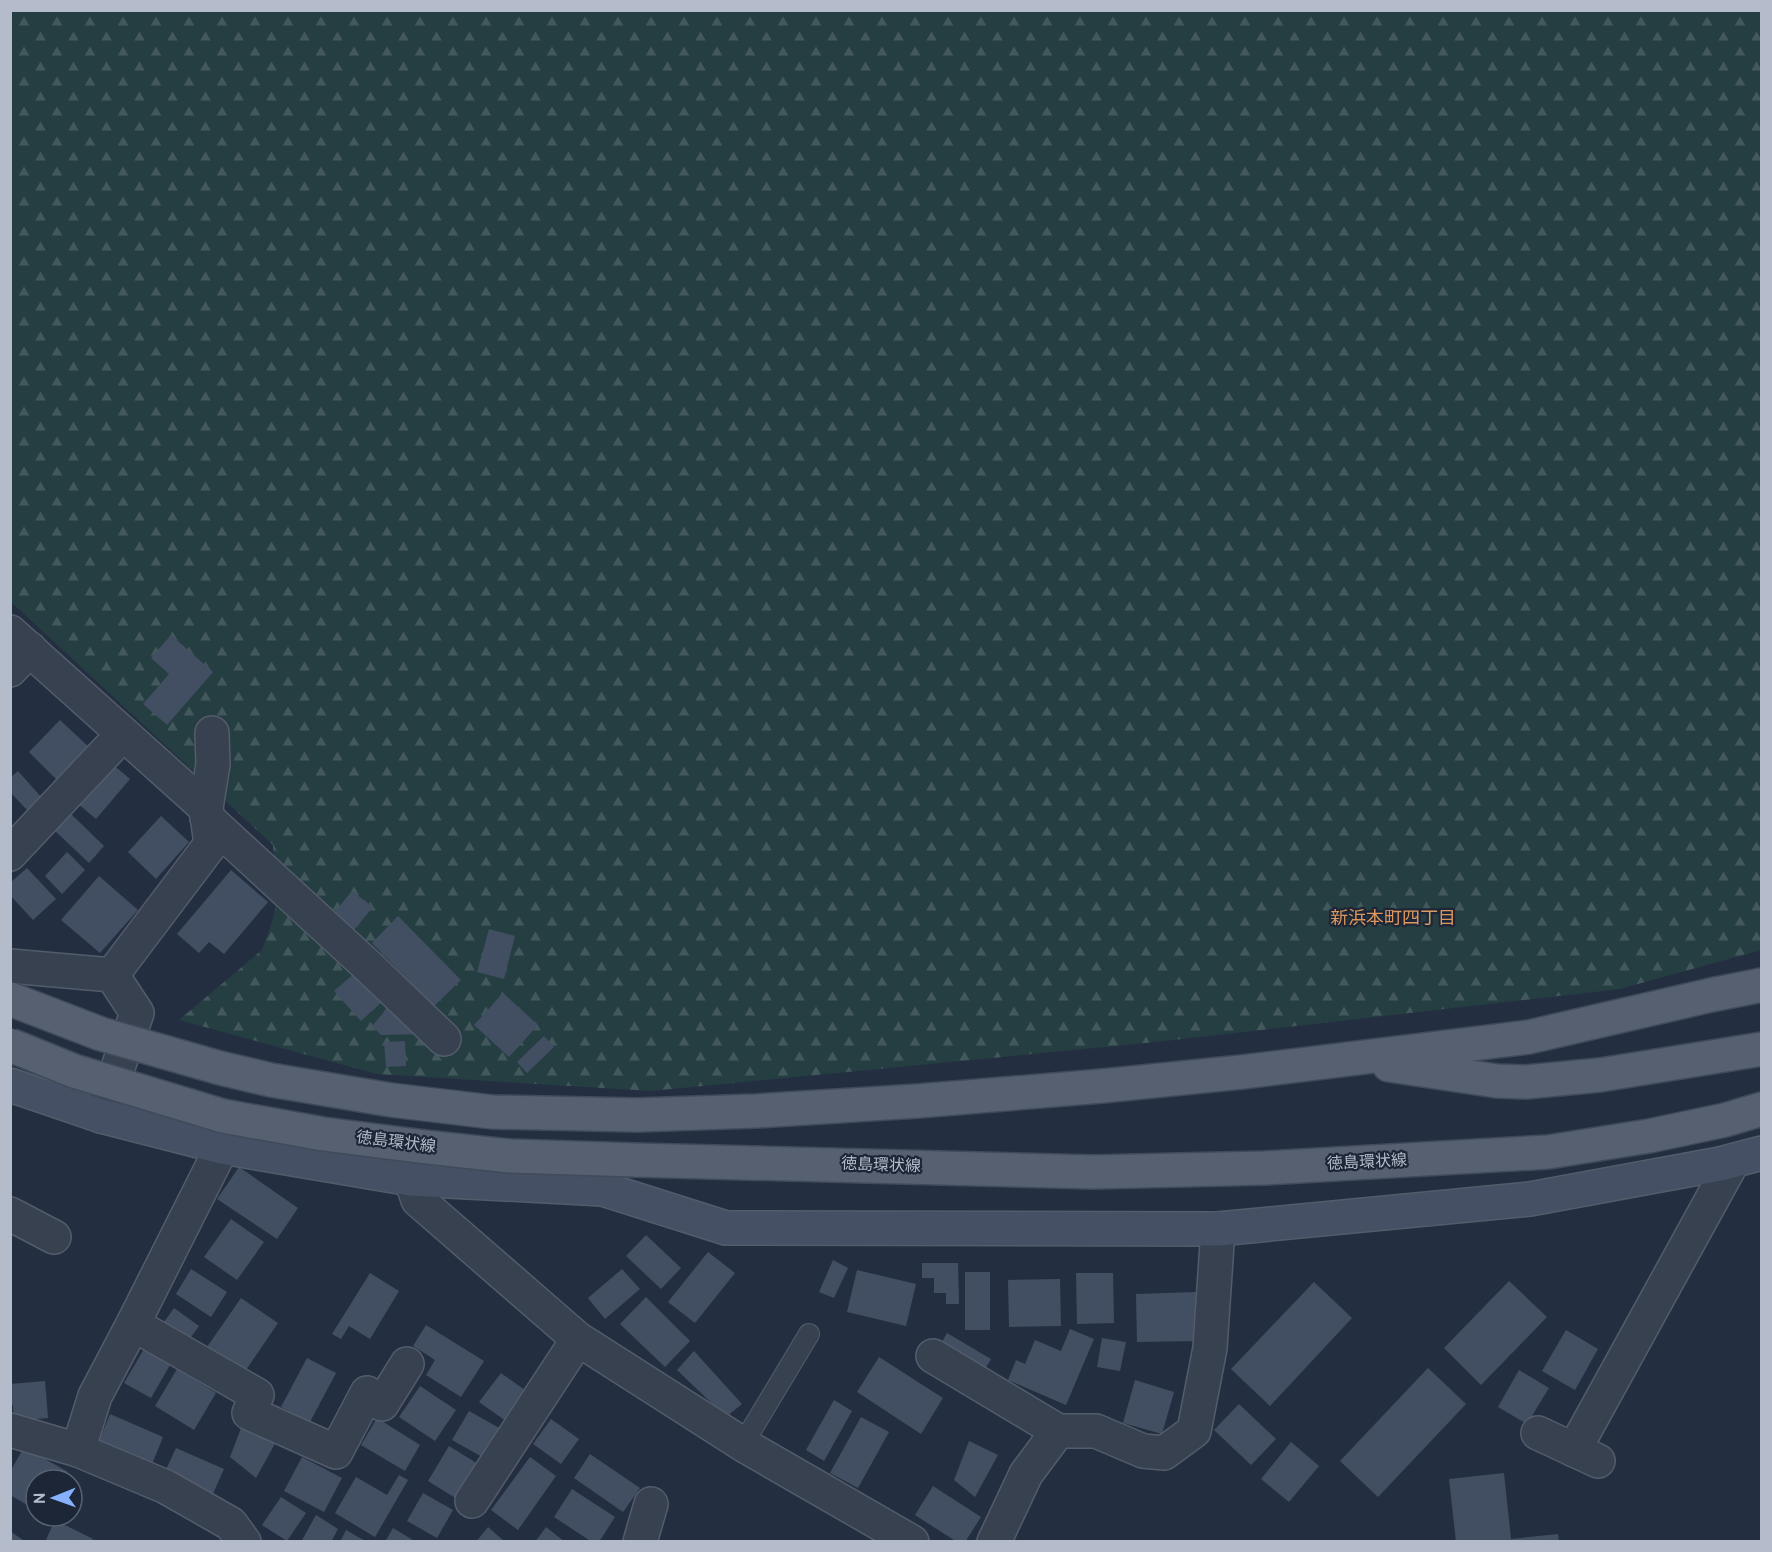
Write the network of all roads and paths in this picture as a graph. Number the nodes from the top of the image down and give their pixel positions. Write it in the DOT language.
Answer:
graph roads {
  1 [pos="17,650"];
  2 [pos="212,733"];
  3 [pos="123,734"];
  4 [pos="206,813"];
  5 [pos="10,854"];
  6 [pos="10,966"];
  7 [pos="112,975"];
  8 [pos="1761,985"];
  9 [pos="10,999"];
  10 [pos="444,1039"];
  11 [pos="10,1045"];
  12 [pos="1761,1049"];
  13 [pos="1349,1059"];
  14 [pos="10,1085"];
  15 [pos="1761,1109"];
  16 [pos="101,1116"];
  17 [pos="222,1147"];
  18 [pos="1747,1157"];
  19 [pos="411,1179"];
  20 [pos="10,1214"];
  21 [pos="1218,1229"];
  22 [pos="54,1237"];
  23 [pos="133,1324"];
  24 [pos="809,1334"];
  25 [pos="578,1339"];
  26 [pos="933,1356"];
  27 [pos="407,1364"];
  28 [pos="11,1431"];
  29 [pos="1058,1431"];
  30 [pos="1538,1433"];
  31 [pos="743,1444"];
  32 [pos="78,1450"];
  33 [pos="472,1501"];
  34 [pos="651,1504"];
  35 [pos="244,1542"];
  36 [pos="640,1542"];
  37 [pos="912,1542"];
  38 [pos="994,1542"];
  1 -- 3 [label="street"];
  2 -- 4 [label="street"];
  3 -- 4 [label="street"];
  3 -- 5 [label="street"];
  4 -- 7 [label="street"];
  4 -- 10 [label="street"];
  6 -- 7 [label="street"];
  7 -- 16 [label="street"];
  8 -- 13 [label="main road"];
  9 -- 13 [label="main road, bridge"];
  11 -- 15 [label="main road, 徳島環状線, bridge"];
  12 -- 13 [label="main road"];
  14 -- 16 [label="street"];
  16 -- 17 [label="street"];
  17 -- 19 [label="street"];
  17 -- 23 [label="street"];
  18 -- 21 [label="street"];
  18 -- 30 [label="street"];
  19 -- 21 [label="street"];
  19 -- 25 [label="street"];
  20 -- 22 [label="street"];
  21 -- 29 [label="street"];
  23 -- 27 [label="street"];
  23 -- 32 [label="street"];
  24 -- 31 [label="lane"];
  25 -- 31 [label="street"];
  25 -- 33 [label="street"];
  26 -- 29 [label="street"];
  28 -- 32 [label="street"];
  29 -- 38 [label="street"];
  31 -- 37 [label="street"];
  32 -- 35 [label="street"];
  34 -- 36 [label="street"];
}
